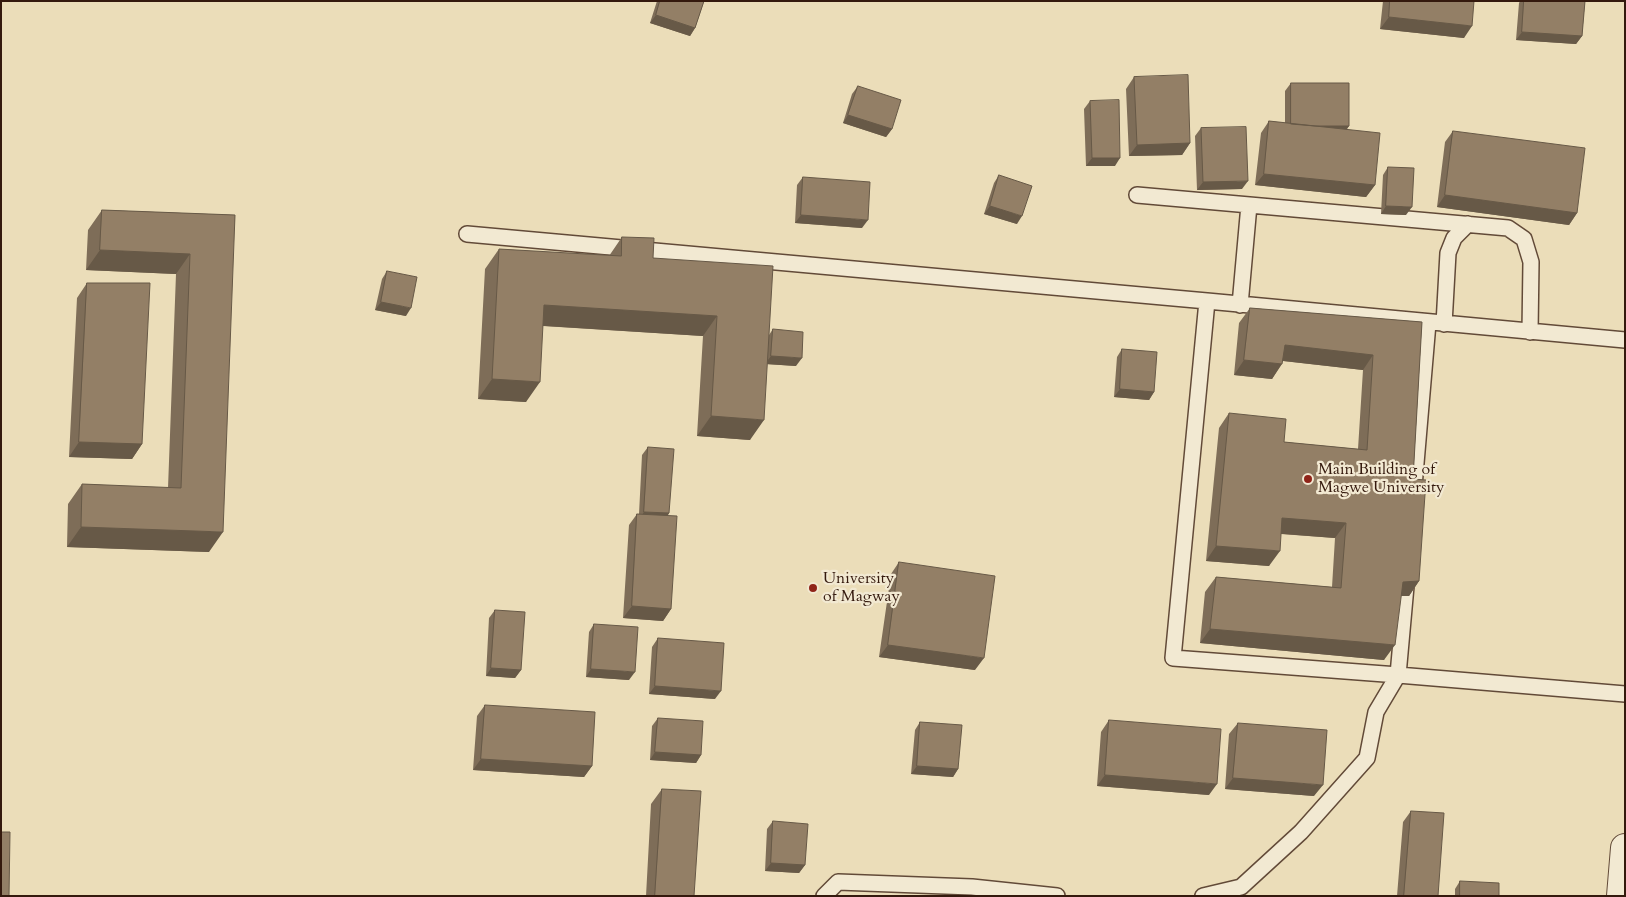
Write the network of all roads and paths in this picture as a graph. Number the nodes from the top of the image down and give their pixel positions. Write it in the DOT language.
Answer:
graph roads {
  1 [pos="1137,195"];
  2 [pos="1249,205"];
  3 [pos="1468,224"];
  4 [pos="467,234"];
  5 [pos="1207,301"];
  6 [pos="1240,305"];
  7 [pos="1428,323"];
  8 [pos="1444,324"];
  9 [pos="1530,332"];
  10 [pos="1625,340"];
  11 [pos="1412,508"];
  12 [pos="1408,557"];
  13 [pos="1398,675"];
  14 [pos="1625,694"];
  15 [pos="1625,848"];
  16 [pos="824,896"];
  17 [pos="1057,896"];
  18 [pos="1203,896"];
  19 [pos="1621,896"];
  1 -- 2 [label="lane"];
  2 -- 3 [label="lane"];
  2 -- 6 [label="lane"];
  3 -- 8 [label="lane"];
  3 -- 9 [label="lane"];
  4 -- 5 [label="lane"];
  5 -- 6 [label="lane"];
  5 -- 13 [label="lane"];
  6 -- 7 [label="lane"];
  7 -- 8 [label="lane"];
  7 -- 11 [label="lane"];
  8 -- 9 [label="lane"];
  9 -- 10 [label="lane"];
  12 -- 13 [label="lane"];
  13 -- 14 [label="lane"];
  13 -- 18 [label="lane"];
  15 -- 19 [label="street"];
  16 -- 17 [label="lane"];
}
